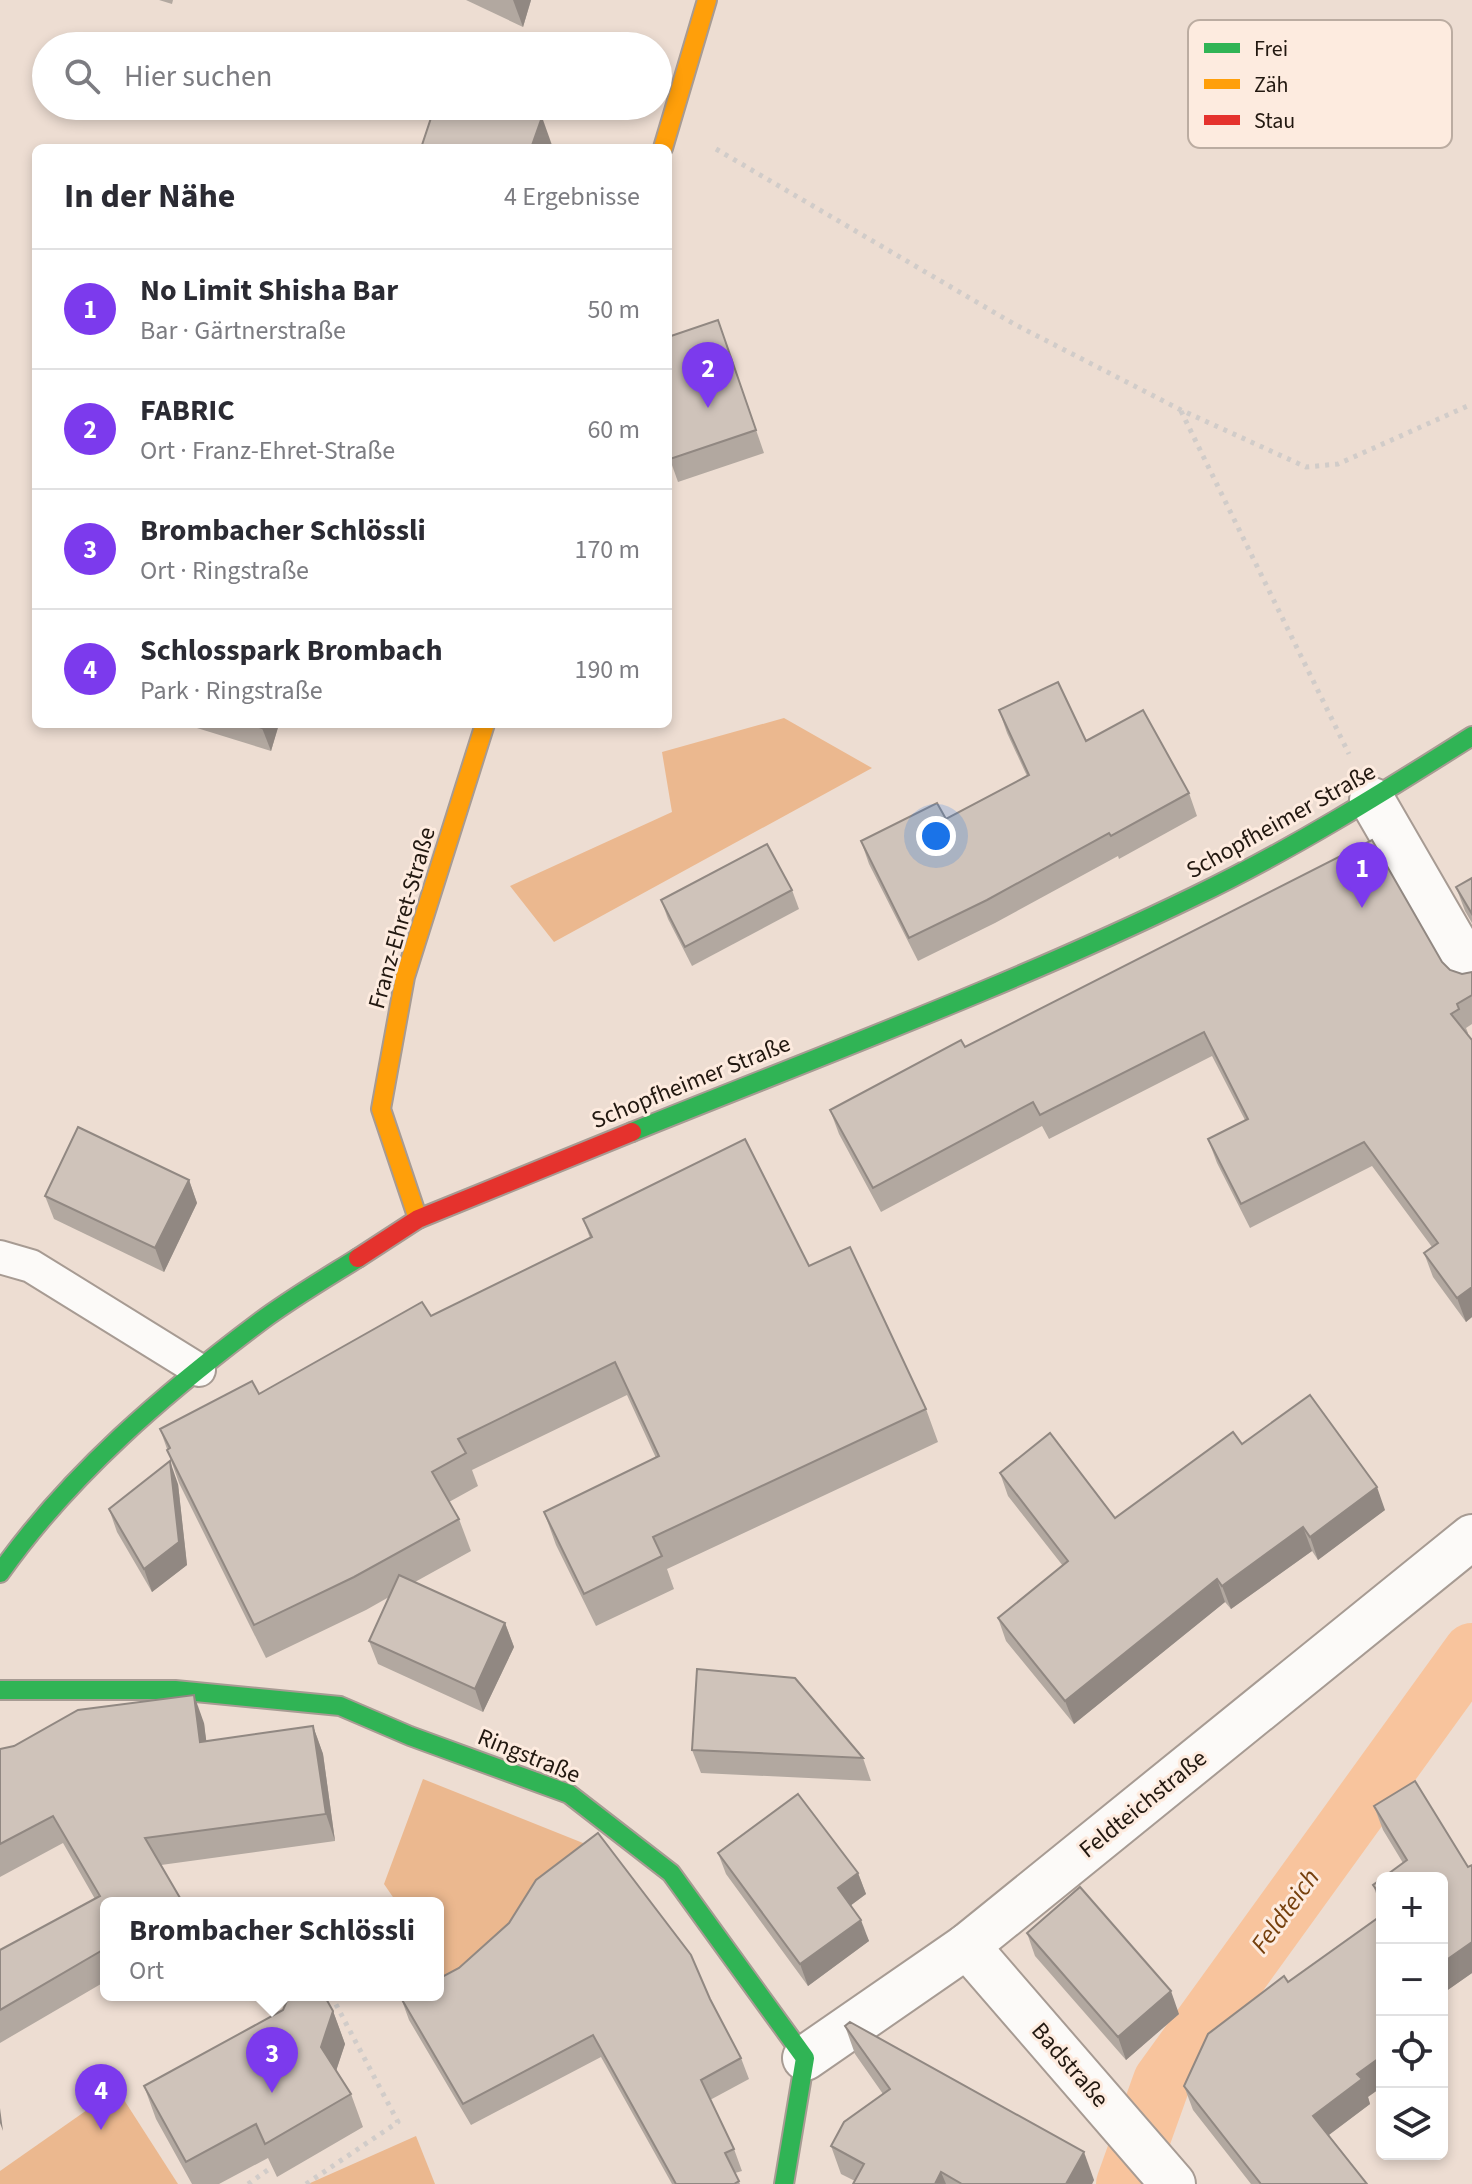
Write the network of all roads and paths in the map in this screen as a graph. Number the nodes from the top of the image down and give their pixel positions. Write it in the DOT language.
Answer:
graph roads {
  1 [pos="707,0"];
  2 [pos="672,120"];
  3 [pos="672,120"];
  4 [pos="671,123"];
  5 [pos="664,144"];
  6 [pos="1472,404"];
  7 [pos="1181,410"];
  8 [pos="484,728"];
  9 [pos="1472,736"];
  10 [pos="1372,800"];
  11 [pos="1472,973"];
  12 [pos="418,1219"];
  13 [pos="0,1257"];
  14 [pos="199,1370"];
  15 [pos="1472,1537"];
  16 [pos="0,1573"];
  17 [pos="0,1690"];
  18 [pos="967,1946"];
  19 [pos="334,2001"];
  20 [pos="805,2058"];
  21 [pos="272,2167"];
  22 [pos="1165,2175"];
  23 [pos="253,2183"];
  24 [pos="306,2184"];
  25 [pos="784,2184"];
  1 -- 2 [label="street"];
  3 -- 4 [label="street"];
  4 -- 5 [label="street"];
  4 -- 7 [label="path"];
  6 -- 7 [label="path"];
  7 -- 10 [label="path"];
  8 -- 12 [label="street, Franz-Ehret-Straße"];
  9 -- 10 [label="street, Schopfheimer Straße"];
  10 -- 11 [label="street"];
  10 -- 12 [label="street, Schopfheimer Straße"];
  12 -- 14 [label="street, Schopfheimer Straße"];
  13 -- 14 [label="lane"];
  14 -- 16 [label="street, Schopfheimer Straße"];
  15 -- 18 [label="street, Feldteichstraße"];
  17 -- 20 [label="street, Ringstraße"];
  18 -- 20 [label="street, Feldteichstraße"];
  18 -- 22 [label="street, Badstraße"];
  19 -- 24 [label="path"];
  20 -- 25 [label="street"];
  21 -- 23 [label="path"];
}
